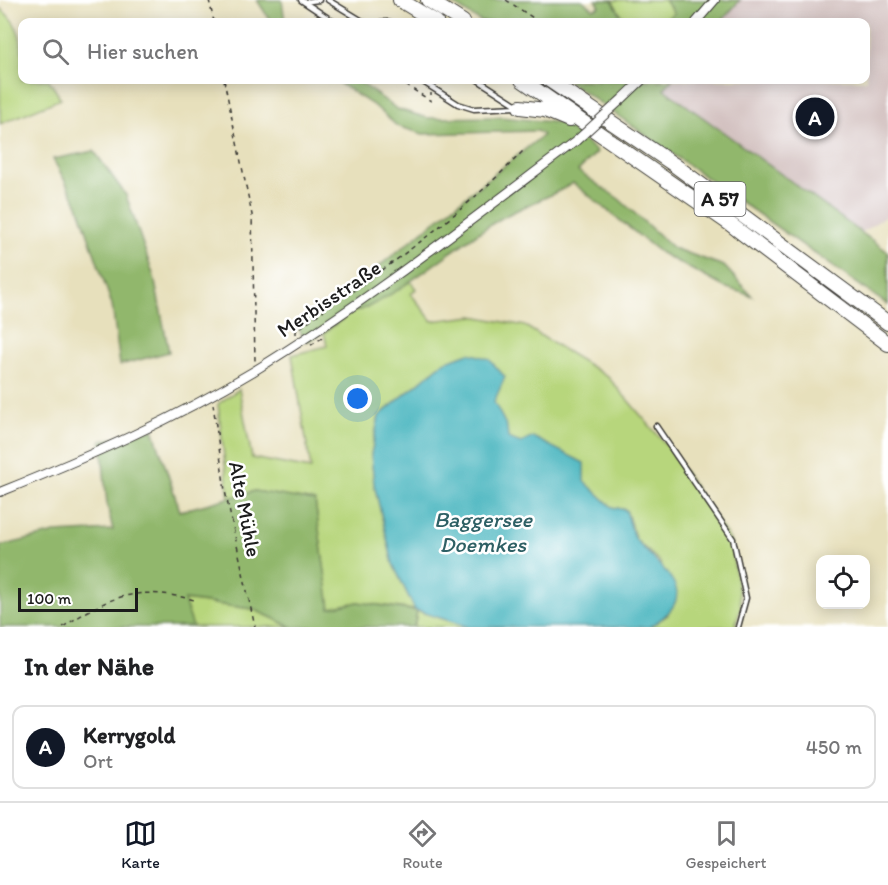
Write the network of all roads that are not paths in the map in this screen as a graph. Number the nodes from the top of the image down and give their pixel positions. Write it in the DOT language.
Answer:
graph roads {
  1 [pos="319,0"];
  2 [pos="328,0"];
  3 [pos="400,0"];
  4 [pos="428,0"];
  5 [pos="715,0"];
  6 [pos="302,1"];
  7 [pos="328,18"];
  8 [pos="357,18"];
  9 [pos="429,18"];
  10 [pos="457,18"];
  11 [pos="699,18"];
  12 [pos="427,84"];
  13 [pos="484,84"];
  14 [pos="528,84"];
  15 [pos="555,84"];
  16 [pos="638,84"];
  17 [pos="520,107"];
  18 [pos="630,156"];
  19 [pos="888,323"];
  20 [pos="888,344"];
  21 [pos="656,426"];
  22 [pos="0,492"];
  23 [pos="738,627"];
  1 -- 6 [label="lane"];
  2 -- 8 [label="lane"];
  3 -- 9 [label="highway"];
  4 -- 10 [label="highway"];
  5 -- 11 [label="street"];
  6 -- 7 [label="lane"];
  12 -- 17 [label="lane"];
  13 -- 17 [label="lane"];
  14 -- 18 [label="highway, A 57"];
  15 -- 19 [label="highway, A 57"];
  16 -- 22 [label="street, Merbisstraße, bridge"];
  17 -- 18 [label="highway"];
  18 -- 20 [label="highway, A 57"];
  21 -- 23 [label="lane"];
}
